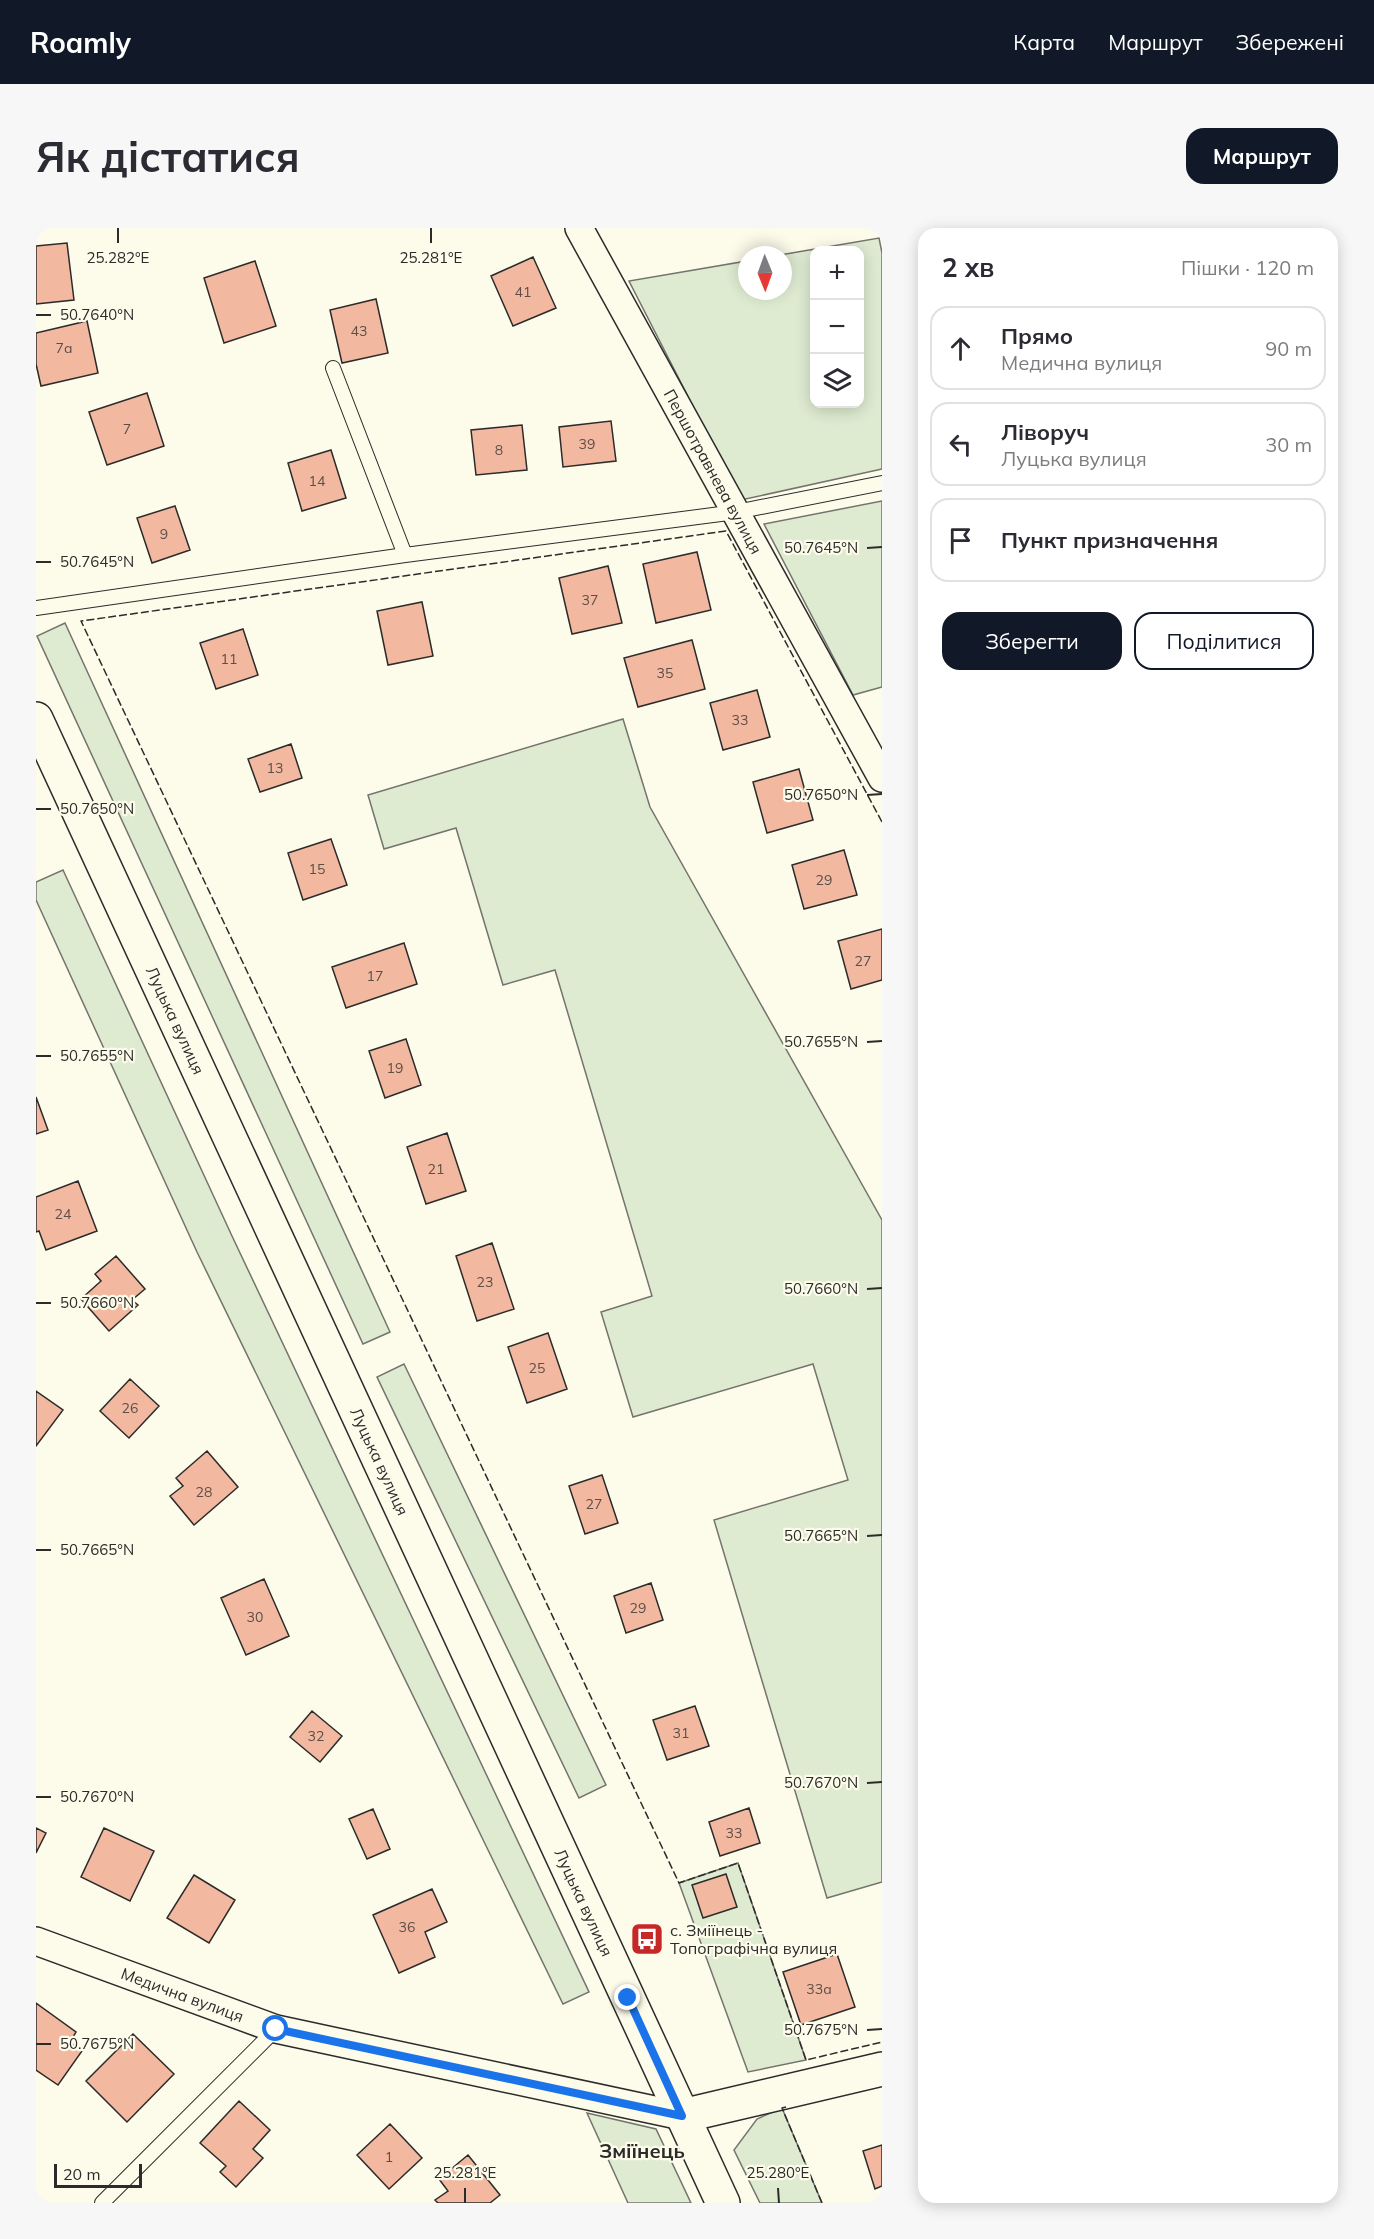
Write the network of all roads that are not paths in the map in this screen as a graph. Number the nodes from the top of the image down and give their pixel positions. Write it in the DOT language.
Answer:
graph roads {
  1 [pos="579,228"];
  2 [pos="333,368"];
  3 [pos="882,483"];
  4 [pos="736,512"];
  5 [pos="405,555"];
  6 [pos="36,608"];
  7 [pos="36,719"];
  8 [pos="882,778"];
  9 [pos="36,1941"];
  10 [pos="276,2029"];
  11 [pos="882,2069"];
  12 [pos="682,2116"];
  13 [pos="102,2203"];
  14 [pos="723,2203"];
  1 -- 4 [label="street, Першотравнева вулиця"];
  2 -- 5 [label="lane"];
  3 -- 4 [label="lane"];
  4 -- 5 [label="lane"];
  4 -- 8 [label="street, Першотравнева вулиця"];
  5 -- 6 [label="lane"];
  7 -- 12 [label="main road, Луцька вулиця"];
  9 -- 10 [label="street, Медична вулиця"];
  10 -- 12 [label="street, Медична вулиця"];
  10 -- 13 [label="lane"];
  11 -- 12 [label="main road"];
  12 -- 14 [label="main road, Луцька вулиця"];
}
